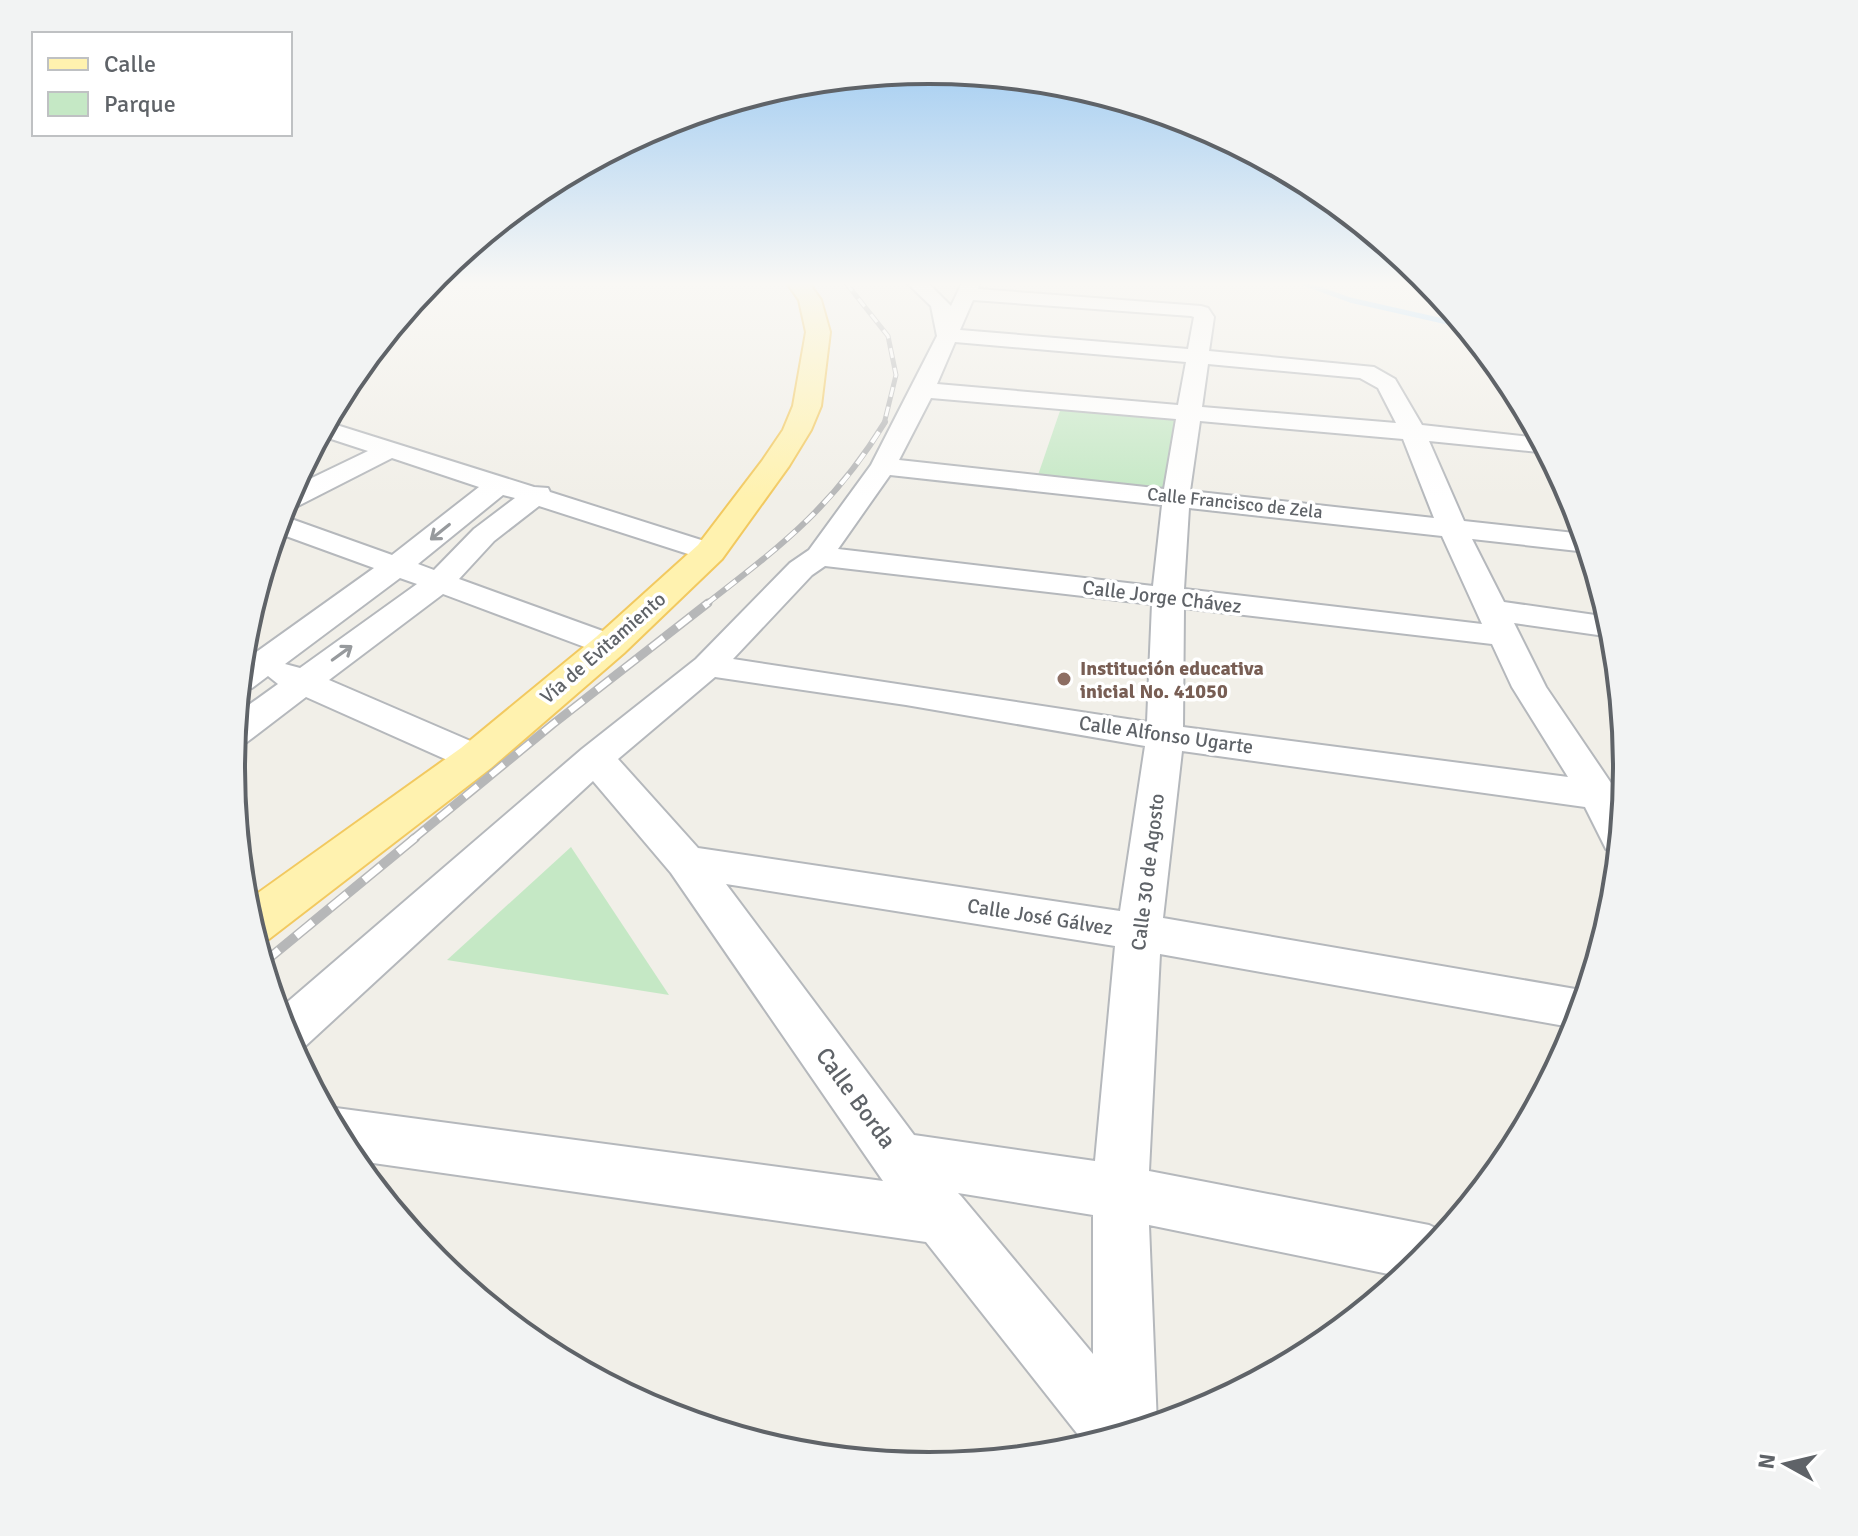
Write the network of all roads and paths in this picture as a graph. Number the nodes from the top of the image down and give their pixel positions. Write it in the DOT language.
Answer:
graph roads {
  1 [pos="815,355"];
  2 [pos="938,355"];
  3 [pos="1163,355"];
  4 [pos="1199,355"];
  5 [pos="1199,358"];
  6 [pos="923,390"];
  7 [pos="1191,413"];
  8 [pos="334,431"];
  9 [pos="1413,432"];
  10 [pos="1531,445"];
  11 [pos="391,449"];
  12 [pos="883,466"];
  13 [pos="501,483"];
  14 [pos="303,492"];
  15 [pos="538,494"];
  16 [pos="1176,496"];
  17 [pos="289,527"];
  18 [pos="1452,527"];
  19 [pos="1575,542"];
  20 [pos="710,552"];
  21 [pos="819,556"];
  22 [pos="397,566"];
  23 [pos="439,583"];
  24 [pos="1168,597"];
  25 [pos="1498,623"];
  26 [pos="1598,627"];
  27 [pos="610,645"];
  28 [pos="254,663"];
  29 [pos="708,666"];
  30 [pos="253,668"];
  31 [pos="302,682"];
  32 [pos="246,724"];
  33 [pos="1165,737"];
  34 [pos="476,758"];
  35 [pos="595,758"];
  36 [pos="1611,796"];
  37 [pos="686,862"];
  38 [pos="262,917"];
  39 [pos="1139,932"];
  40 [pos="1570,1007"];
  41 [pos="295,1025"];
  42 [pos="352,1135"];
  43 [pos="899,1158"];
  44 [pos="1120,1192"];
  45 [pos="941,1216"];
  46 [pos="1414,1251"];
  47 [pos="1122,1424"];
  48 [pos="1115,1426"];
  1 -- 20 [label="main road, Vía de Evitamiento"];
  2 -- 6 [label="street"];
  3 -- 5 [label="street"];
  4 -- 5 [label="street, Calle 30 de Agosto"];
  5 -- 7 [label="street, Calle 30 de Agosto"];
  5 -- 9 [label="street"];
  6 -- 7 [label="street"];
  6 -- 12 [label="street"];
  7 -- 9 [label="street"];
  7 -- 16 [label="street, Calle 30 de Agosto"];
  8 -- 11 [label="street"];
  9 -- 10 [label="street"];
  9 -- 18 [label="street"];
  11 -- 13 [label="street"];
  11 -- 14 [label="street"];
  12 -- 16 [label="street, Calle Francisco de Zela"];
  12 -- 21 [label="street"];
  13 -- 15 [label="street"];
  13 -- 22 [label="street, one-way"];
  15 -- 20 [label="street"];
  15 -- 23 [label="street"];
  16 -- 18 [label="street, Calle Francisco de Zela"];
  16 -- 24 [label="street, Calle 30 de Agosto"];
  17 -- 22 [label="street"];
  18 -- 19 [label="street, Calle Francisco de Zela"];
  18 -- 25 [label="street"];
  20 -- 27 [label="main road, Vía de Evitamiento"];
  21 -- 24 [label="street, Calle Jorge Chávez"];
  21 -- 29 [label="street"];
  22 -- 23 [label="street"];
  22 -- 28 [label="street"];
  23 -- 27 [label="street"];
  31 -- 23 [label="street, one-way"];
  24 -- 25 [label="street, Calle Jorge Chávez"];
  24 -- 33 [label="street, Calle 30 de Agosto"];
  25 -- 26 [label="street, Calle Jorge Chávez"];
  25 -- 36 [label="street"];
  27 -- 34 [label="main road, Vía de Evitamiento"];
  29 -- 33 [label="street, Calle Alfonso Ugarte"];
  29 -- 35 [label="street"];
  30 -- 31 [label="street"];
  31 -- 32 [label="street"];
  31 -- 34 [label="street"];
  33 -- 36 [label="street, Calle Alfonso Ugarte"];
  33 -- 39 [label="street, Calle 30 de Agosto"];
  34 -- 38 [label="main road, Vía de Evitamiento"];
  35 -- 37 [label="street, Calle Borda"];
  35 -- 41 [label="street"];
  37 -- 39 [label="street, Calle José Gálvez"];
  37 -- 43 [label="street, Calle Borda"];
  39 -- 40 [label="street, Calle José Gálvez"];
  39 -- 44 [label="street, Calle 30 de Agosto"];
  42 -- 45 [label="street"];
  43 -- 44 [label="street"];
  43 -- 45 [label="street, Calle Borda"];
  44 -- 46 [label="street"];
  44 -- 47 [label="street, Calle 30 de Agosto"];
  45 -- 48 [label="street, Calle Borda"];
}
